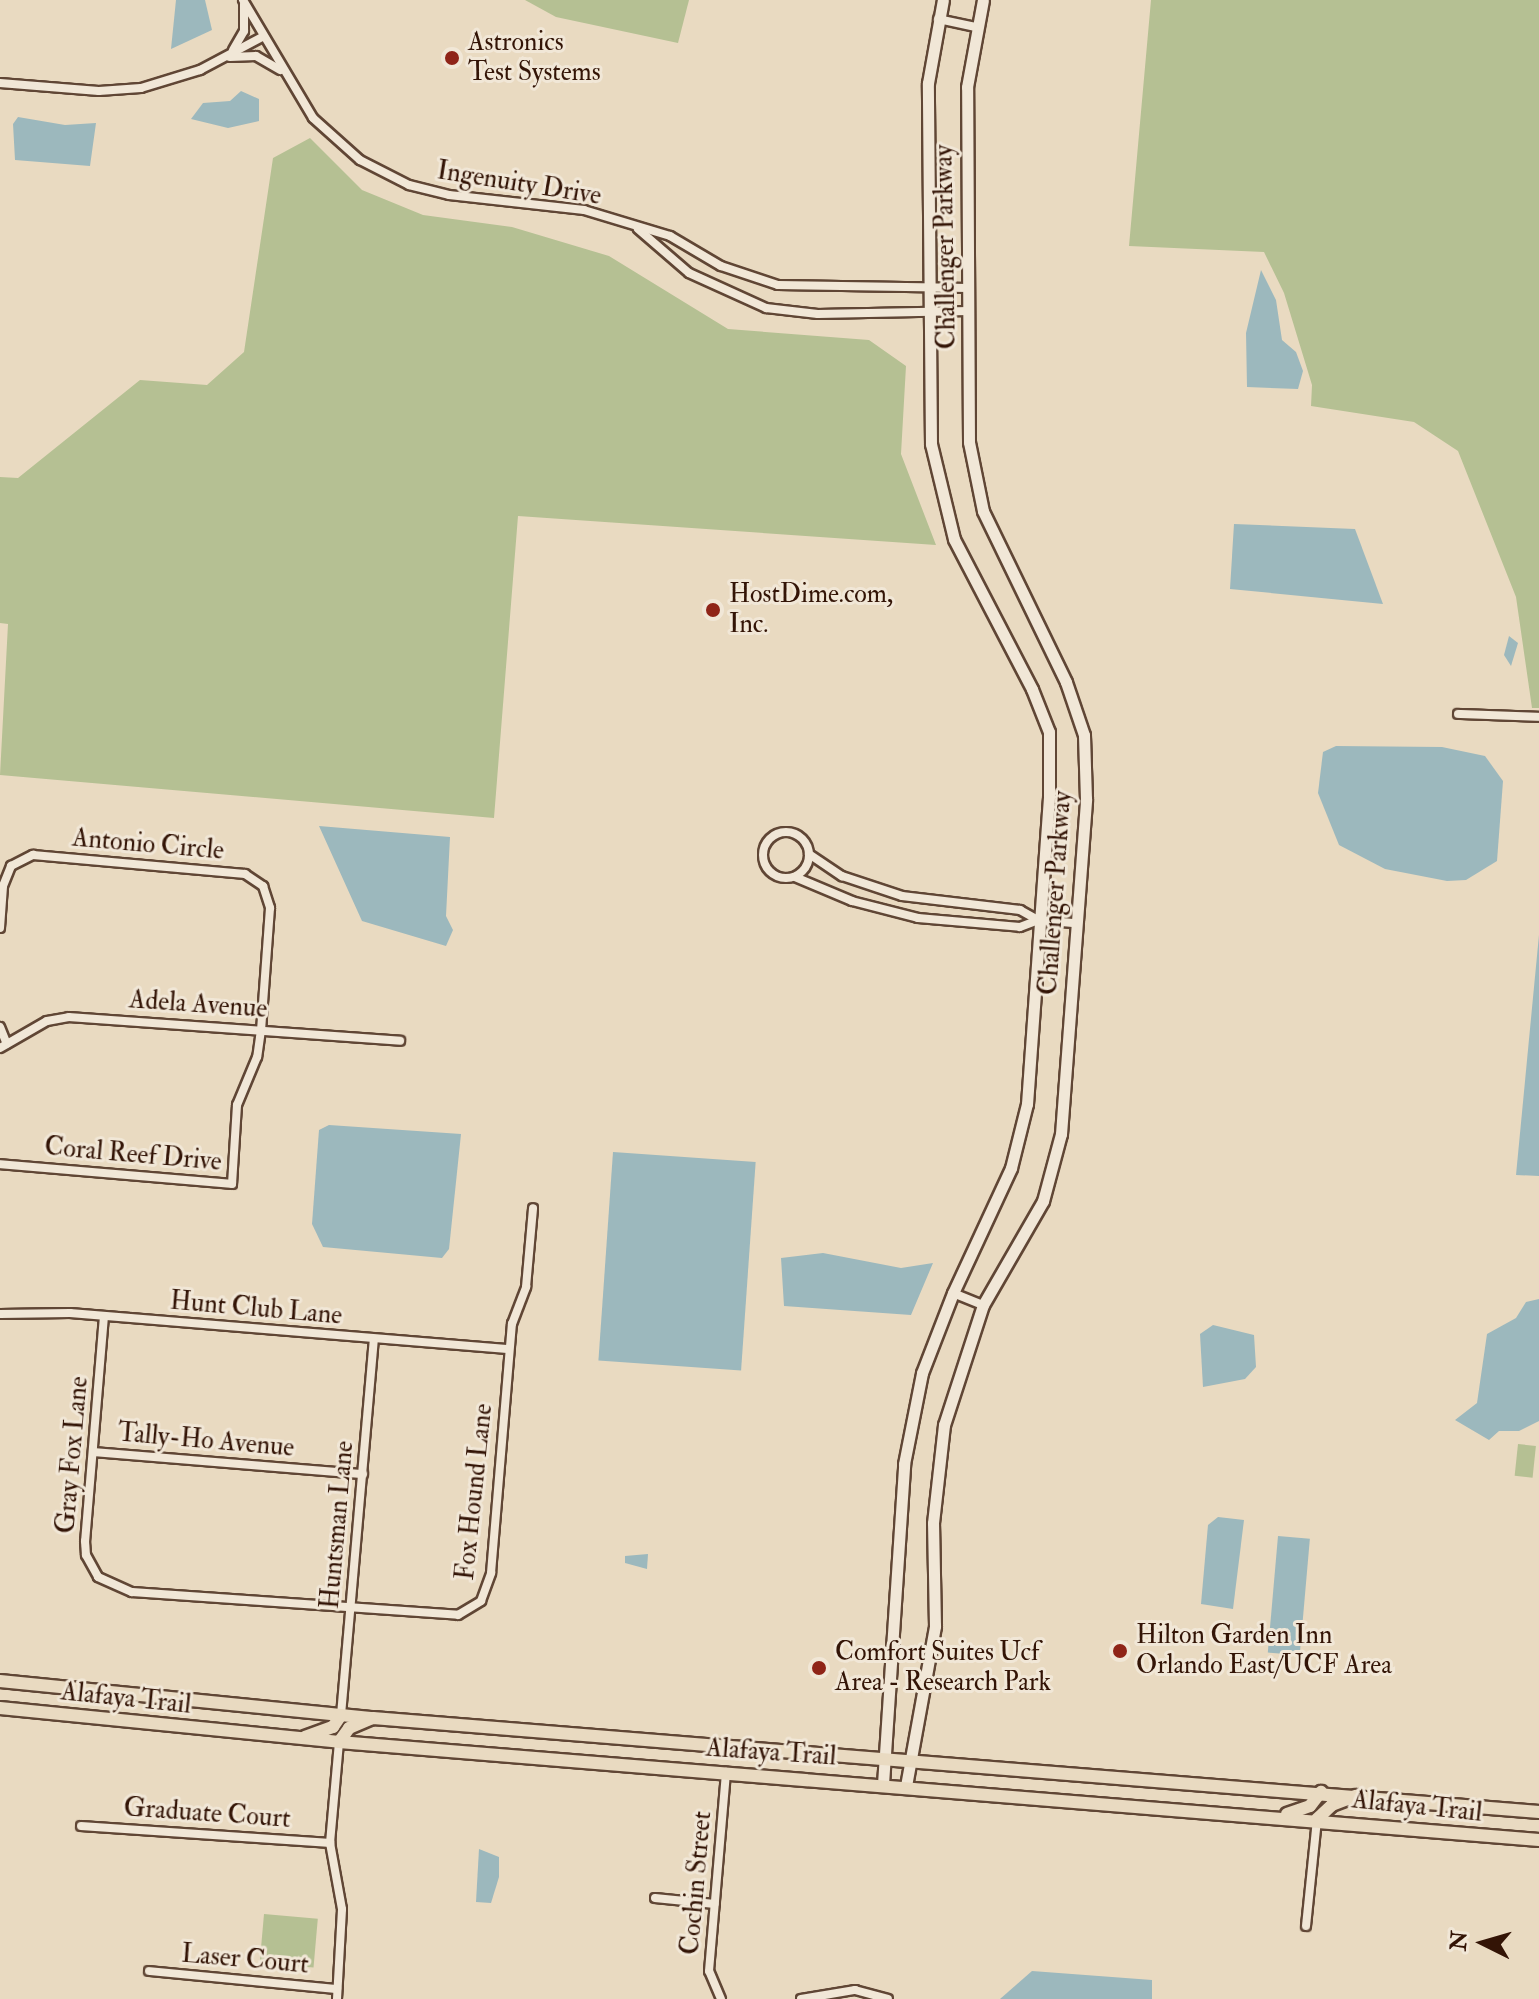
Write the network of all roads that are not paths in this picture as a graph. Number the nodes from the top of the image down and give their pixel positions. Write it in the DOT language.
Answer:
graph roads {
  1 [pos="244,0"];
  2 [pos="943,0"];
  3 [pos="983,0"];
  4 [pos="938,19"];
  5 [pos="975,27"];
  6 [pos="264,36"];
  7 [pos="227,57"];
  8 [pos="284,73"];
  9 [pos="0,83"];
  10 [pos="637,229"];
  11 [pos="930,288"];
  12 [pos="969,288"];
  13 [pos="969,311"];
  14 [pos="930,313"];
  15 [pos="1458,714"];
  16 [pos="1539,717"];
  17 [pos="809,854"];
  18 [pos="795,877"];
  19 [pos="1038,920"];
  20 [pos="1076,923"];
  21 [pos="0,928"];
  22 [pos="0,1027"];
  23 [pos="261,1030"];
  24 [pos="400,1041"];
  25 [pos="4,1046"];
  26 [pos="237,1105"];
  27 [pos="0,1164"];
  28 [pos="533,1208"];
  29 [pos="953,1293"];
  30 [pos="983,1305"];
  31 [pos="0,1314"];
  32 [pos="104,1316"];
  33 [pos="374,1339"];
  34 [pos="509,1349"];
  35 [pos="94,1452"];
  36 [pos="363,1474"];
  37 [pos="351,1610"];
  38 [pos="0,1681"];
  39 [pos="0,1708"];
  40 [pos="341,1715"];
  41 [pos="373,1718"];
  42 [pos="302,1738"];
  43 [pos="339,1742"];
  44 [pos="885,1756"];
  45 [pos="911,1758"];
  46 [pos="726,1772"];
  47 [pos="883,1784"];
  48 [pos="906,1786"];
  49 [pos="1321,1792"];
  50 [pos="1359,1795"];
  51 [pos="1539,1812"];
  52 [pos="1280,1816"];
  53 [pos="1317,1819"];
  54 [pos="81,1826"];
  55 [pos="1539,1840"];
  56 [pos="330,1843"];
  57 [pos="655,1898"];
  58 [pos="715,1904"];
  59 [pos="1306,1926"];
  60 [pos="149,1971"];
  61 [pos="337,1994"];
  62 [pos="719,1998"];
  63 [pos="801,1999"];
  64 [pos="888,1999"];
  1 -- 6 [label="street, Ingenuity Drive"];
  1 -- 7 [label="street"];
  2 -- 4 [label="main road, Challenger Parkway"];
  3 -- 5 [label="main road, Challenger Parkway"];
  4 -- 5 [label="street"];
  4 -- 11 [label="main road, Challenger Parkway"];
  5 -- 12 [label="main road, Challenger Parkway"];
  6 -- 7 [label="street"];
  6 -- 8 [label="street, Ingenuity Drive"];
  7 -- 8 [label="street"];
  7 -- 9 [label="street"];
  8 -- 10 [label="street, Ingenuity Drive"];
  10 -- 11 [label="street, Ingenuity Drive"];
  10 -- 14 [label="street, Ingenuity Drive"];
  11 -- 12 [label="street, Ingenuity Drive"];
  11 -- 14 [label="main road, Challenger Parkway"];
  12 -- 13 [label="main road, Challenger Parkway"];
  13 -- 14 [label="street, Ingenuity Drive"];
  13 -- 20 [label="main road, Challenger Parkway"];
  14 -- 19 [label="main road, Challenger Parkway"];
  15 -- 16 [label="street"];
  17 -- 18 [label="street"];
  17 -- 18 [label="street"];
  17 -- 19 [label="street"];
  18 -- 19 [label="street"];
  19 -- 20 [label="street"];
  19 -- 29 [label="main road, Challenger Parkway"];
  20 -- 30 [label="main road, Challenger Parkway"];
  21 -- 23 [label="street, Antonio Circle"];
  22 -- 25 [label="street"];
  23 -- 24 [label="street, Adela Avenue"];
  23 -- 25 [label="street, Adela Avenue"];
  23 -- 26 [label="street, Antonio Circle"];
  26 -- 27 [label="street, Coral Reef Drive"];
  28 -- 34 [label="street, Fox Hound Lane"];
  29 -- 30 [label="street"];
  29 -- 44 [label="main road, Challenger Parkway"];
  30 -- 45 [label="main road, Challenger Parkway"];
  31 -- 32 [label="street, Hunt Club Lane"];
  32 -- 33 [label="street, Hunt Club Lane"];
  32 -- 35 [label="street, Gray Fox Lane"];
  33 -- 34 [label="street, Hunt Club Lane"];
  33 -- 36 [label="street, Huntsman Lane"];
  34 -- 37 [label="street, Fox Hound Lane"];
  35 -- 36 [label="street, Tally-Ho Avenue"];
  35 -- 37 [label="street, Gray Fox Lane"];
  36 -- 37 [label="street, Huntsman Lane"];
  37 -- 40 [label="street, Huntsman Lane"];
  38 -- 40 [label="main road, Alafaya Trail"];
  39 -- 42 [label="main road, Alafaya Trail"];
  40 -- 41 [label="main road, Alafaya Trail"];
  40 -- 42 [label="main road"];
  41 -- 43 [label="main road"];
  41 -- 44 [label="main road, Alafaya Trail"];
  42 -- 43 [label="main road, Alafaya Trail"];
  43 -- 46 [label="main road, Alafaya Trail"];
  43 -- 56 [label="street"];
  44 -- 45 [label="main road, Alafaya Trail"];
  44 -- 47 [label="main road, Challenger Parkway"];
  45 -- 48 [label="main road, Challenger Parkway"];
  45 -- 49 [label="main road, Alafaya Trail"];
  46 -- 47 [label="main road, Alafaya Trail"];
  46 -- 58 [label="street, Cochin Street"];
  47 -- 48 [label="main road, Alafaya Trail"];
  48 -- 52 [label="main road, Alafaya Trail"];
  49 -- 50 [label="main road, Alafaya Trail"];
  49 -- 52 [label="main road"];
  50 -- 51 [label="main road, Alafaya Trail"];
  50 -- 53 [label="main road"];
  52 -- 53 [label="main road, Alafaya Trail"];
  53 -- 55 [label="main road, Alafaya Trail"];
  53 -- 59 [label="street"];
  54 -- 56 [label="street, Graduate Court"];
  56 -- 61 [label="street"];
  57 -- 58 [label="street"];
  58 -- 62 [label="street, Cochin Street"];
  60 -- 61 [label="street, Laser Court"];
  63 -- 64 [label="street"];
}
